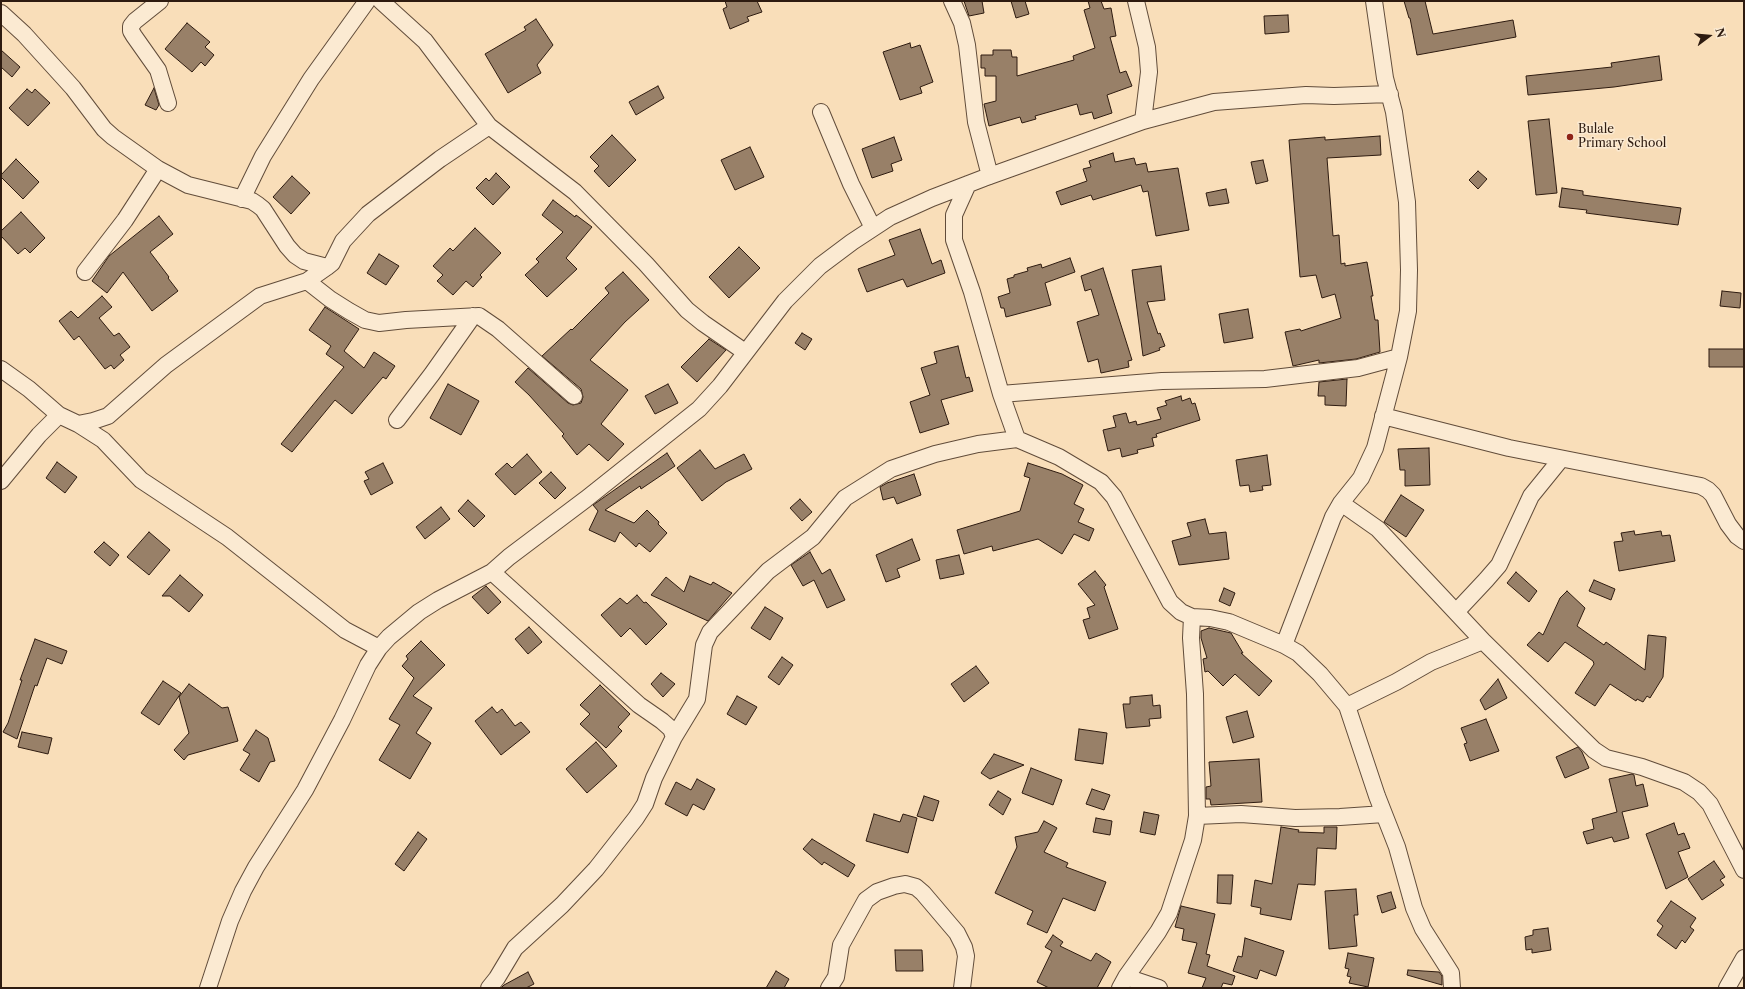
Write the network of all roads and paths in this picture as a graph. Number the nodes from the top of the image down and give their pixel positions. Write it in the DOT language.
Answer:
graph roads {
  1 [pos="160,1"];
  2 [pos="367,1"];
  3 [pos="381,1"];
  4 [pos="952,1"];
  5 [pos="1136,1"];
  6 [pos="1374,1"];
  7 [pos="1,13"];
  8 [pos="1390,94"];
  9 [pos="168,103"];
  10 [pos="821,112"];
  11 [pos="1143,120"];
  12 [pos="489,126"];
  13 [pos="158,169"];
  14 [pos="990,176"];
  15 [pos="968,184"];
  16 [pos="242,199"];
  17 [pos="873,228"];
  18 [pos="327,267"];
  19 [pos="85,272"];
  20 [pos="307,281"];
  21 [pos="473,316"];
  22 [pos="745,352"];
  23 [pos="1399,357"];
  24 [pos="1,369"];
  25 [pos="1001,394"];
  26 [pos="574,396"];
  27 [pos="59,415"];
  28 [pos="1383,416"];
  29 [pos="397,420"];
  30 [pos="78,424"];
  31 [pos="1017,439"];
  32 [pos="1561,459"];
  33 [pos="1,481"];
  34 [pos="1341,503"];
  35 [pos="1744,541"];
  36 [pos="492,572"];
  37 [pos="1456,612"];
  38 [pos="1192,617"];
  39 [pos="1483,641"];
  40 [pos="1284,645"];
  41 [pos="379,648"];
  42 [pos="1347,706"];
  43 [pos="674,737"];
  44 [pos="1384,814"];
  45 [pos="1197,816"];
  46 [pos="1744,870"];
  47 [pos="1744,958"];
  48 [pos="1123,982"];
  49 [pos="208,988"];
  50 [pos="488,988"];
  51 [pos="829,988"];
  52 [pos="962,988"];
  53 [pos="1159,988"];
  54 [pos="1452,988"];
  55 [pos="1727,988"];
  1 -- 9 [label="street"];
  2 -- 16 [label="street"];
  3 -- 12 [label="street"];
  4 -- 14 [label="street"];
  5 -- 11 [label="street"];
  6 -- 8 [label="street"];
  7 -- 13 [label="street"];
  8 -- 11 [label="street"];
  8 -- 23 [label="street"];
  10 -- 17 [label="street"];
  11 -- 14 [label="street"];
  12 -- 18 [label="street"];
  12 -- 22 [label="street"];
  13 -- 16 [label="street"];
  13 -- 19 [label="street"];
  14 -- 15 [label="street"];
  15 -- 17 [label="street"];
  15 -- 25 [label="street"];
  16 -- 18 [label="street"];
  17 -- 22 [label="street"];
  18 -- 20 [label="street"];
  20 -- 21 [label="street"];
  20 -- 30 [label="street"];
  21 -- 26 [label="street"];
  21 -- 29 [label="street"];
  22 -- 36 [label="street"];
  23 -- 25 [label="street"];
  23 -- 28 [label="street"];
  24 -- 27 [label="street"];
  25 -- 31 [label="street"];
  27 -- 30 [label="street"];
  27 -- 33 [label="street"];
  28 -- 32 [label="street"];
  28 -- 34 [label="street"];
  30 -- 41 [label="street"];
  31 -- 38 [label="street"];
  31 -- 43 [label="street"];
  32 -- 35 [label="street"];
  32 -- 37 [label="street"];
  34 -- 37 [label="street"];
  34 -- 40 [label="street"];
  36 -- 41 [label="street"];
  36 -- 43 [label="street"];
  37 -- 39 [label="street"];
  38 -- 40 [label="street"];
  38 -- 45 [label="street"];
  39 -- 42 [label="street"];
  39 -- 46 [label="street"];
  40 -- 42 [label="street"];
  41 -- 49 [label="street"];
  42 -- 44 [label="street"];
  43 -- 50 [label="street"];
  44 -- 45 [label="street"];
  44 -- 54 [label="street"];
  45 -- 48 [label="street"];
  47 -- 55 [label="street"];
  48 -- 53 [label="street"];
  51 -- 52 [label="street"];
}
